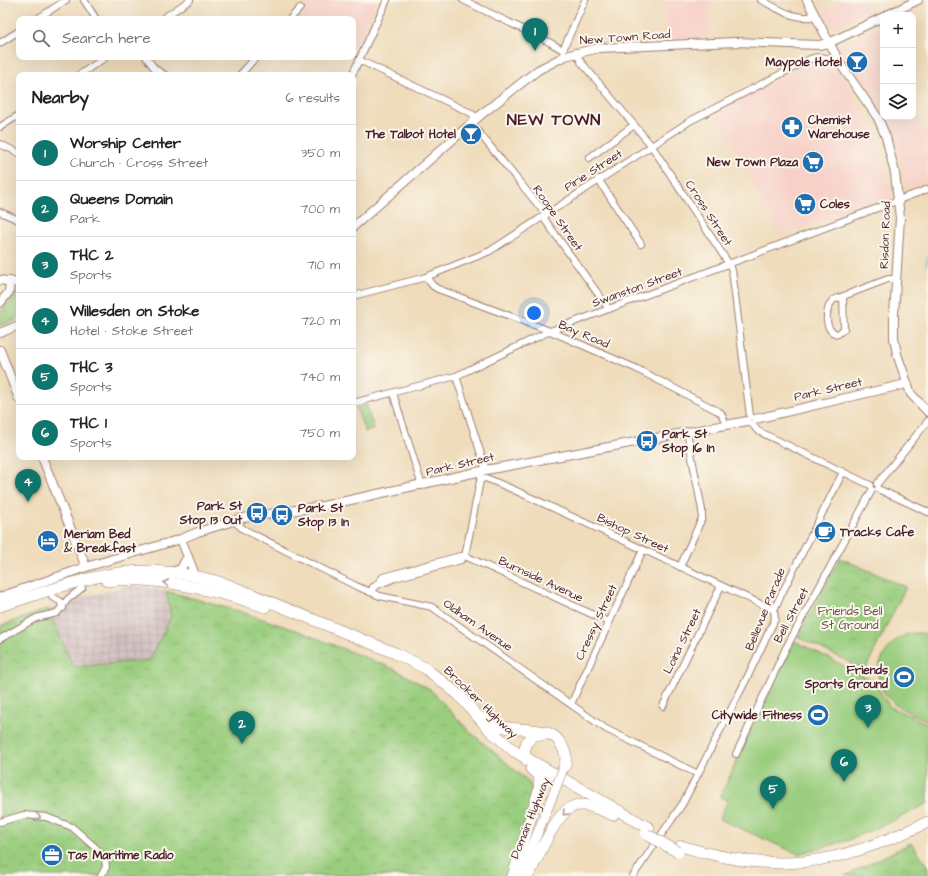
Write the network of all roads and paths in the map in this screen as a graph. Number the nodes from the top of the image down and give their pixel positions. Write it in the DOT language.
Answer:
graph roads {
  1 [pos="66,0"];
  2 [pos="84,0"];
  3 [pos="190,0"];
  4 [pos="387,0"];
  5 [pos="463,0"];
  6 [pos="585,0"];
  7 [pos="761,0"];
  8 [pos="807,0"];
  9 [pos="918,0"];
  10 [pos="300,8"];
  11 [pos="893,12"];
  12 [pos="42,16"];
  13 [pos="94,16"];
  14 [pos="166,16"];
  15 [pos="293,16"];
  16 [pos="815,16"];
  17 [pos="880,18"];
  18 [pos="16,33"];
  19 [pos="0,43"];
  20 [pos="829,43"];
  21 [pos="576,52"];
  22 [pos="564,53"];
  23 [pos="102,60"];
  24 [pos="148,60"];
  25 [pos="253,60"];
  26 [pos="359,60"];
  27 [pos="841,65"];
  28 [pos="84,72"];
  29 [pos="160,72"];
  30 [pos="243,72"];
  31 [pos="353,72"];
  32 [pos="16,117"];
  33 [pos="474,121"];
  34 [pos="634,125"];
  35 [pos="0,127"];
  36 [pos="0,144"];
  37 [pos="651,145"];
  38 [pos="16,152"];
  39 [pos="589,158"];
  40 [pos="598,179"];
  41 [pos="928,189"];
  42 [pos="899,201"];
  43 [pos="0,212"];
  44 [pos="545,215"];
  45 [pos="16,219"];
  46 [pos="356,224"];
  47 [pos="641,244"];
  48 [pos="730,264"];
  49 [pos="426,277"];
  50 [pos="896,279"];
  51 [pos="0,280"];
  52 [pos="10,281"];
  53 [pos="16,282"];
  54 [pos="356,295"];
  55 [pos="843,297"];
  56 [pos="0,303"];
  57 [pos="609,308"];
  58 [pos="16,326"];
  59 [pos="550,331"];
  60 [pos="0,333"];
  61 [pos="0,350"];
  62 [pos="456,376"];
  63 [pos="906,384"];
  64 [pos="16,391"];
  65 [pos="393,392"];
  66 [pos="356,402"];
  67 [pos="928,412"];
  68 [pos="751,420"];
  69 [pos="928,421"];
  70 [pos="726,424"];
  71 [pos="687,432"];
  72 [pos="43,460"];
  73 [pos="843,472"];
  74 [pos="483,474"];
  75 [pos="422,486"];
  76 [pos="874,487"];
  77 [pos="928,512"];
  78 [pos="233,520"];
  79 [pos="181,539"];
  80 [pos="185,549"];
  81 [pos="643,550"];
  82 [pos="465,556"];
  83 [pos="185,561"];
  84 [pos="86,567"];
  85 [pos="680,567"];
  86 [pos="171,572"];
  87 [pos="190,574"];
  88 [pos="721,586"];
  89 [pos="82,588"];
  90 [pos="372,589"];
  91 [pos="218,593"];
  92 [pos="0,597"];
  93 [pos="52,597"];
  94 [pos="0,606"];
  95 [pos="63,608"];
  96 [pos="774,610"];
  97 [pos="0,613"];
  98 [pos="608,622"];
  99 [pos="0,640"];
  100 [pos="466,702"];
  101 [pos="571,704"];
  102 [pos="663,706"];
  103 [pos="736,754"];
  104 [pos="529,764"];
  105 [pos="563,769"];
  106 [pos="698,774"];
  107 [pos="613,815"];
  108 [pos="0,822"];
  109 [pos="928,822"];
  110 [pos="928,829"];
  111 [pos="648,831"];
  112 [pos="680,849"];
  113 [pos="857,862"];
  114 [pos="700,863"];
  115 [pos="102,876"];
  116 [pos="513,876"];
  117 [pos="520,876"];
  118 [pos="528,876"];
  119 [pos="633,876"];
  1 -- 12 [label="street"];
  2 -- 13 [label="street"];
  3 -- 14 [label="street"];
  4 -- 26 [label="street"];
  5 -- 22 [label="street"];
  6 -- 22 [label="street"];
  7 -- 16 [label="street"];
  8 -- 16 [label="street, Risdon Road"];
  9 -- 11 [label="street"];
  10 -- 15 [label="street"];
  16 -- 20 [label="street, Risdon Road"];
  17 -- 20 [label="street, New Town Road"];
  18 -- 19 [label="street"];
  20 -- 21 [label="street, New Town Road"];
  20 -- 27 [label="street, Risdon Road"];
  21 -- 22 [label="street, New Town Road"];
  21 -- 34 [label="street, Cross Street"];
  22 -- 33 [label="street, New Town Road"];
  23 -- 28 [label="street"];
  24 -- 29 [label="street"];
  25 -- 30 [label="street"];
  26 -- 31 [label="street"];
  26 -- 33 [label="street, Roope Street"];
  27 -- 37 [label="street, Pirie Street"];
  27 -- 42 [label="street, Risdon Road"];
  32 -- 35 [label="street"];
  33 -- 44 [label="street, Roope Street"];
  33 -- 46 [label="street, New Town Road"];
  34 -- 37 [label="street, Cross Street"];
  34 -- 39 [label="street"];
  36 -- 38 [label="street"];
  37 -- 40 [label="street, Pirie Street"];
  37 -- 48 [label="street, Cross Street"];
  40 -- 44 [label="street, Pirie Street"];
  40 -- 47 [label="street"];
  41 -- 42 [label="street, Swanston Street"];
  42 -- 48 [label="street, Swanston Street"];
  42 -- 50 [label="street, Risdon Road"];
  43 -- 45 [label="street"];
  44 -- 49 [label="street, Pirie Street"];
  44 -- 57 [label="street, Roope Street"];
  48 -- 57 [label="street, Swanston Street"];
  48 -- 68 [label="street, Cross Street"];
  49 -- 54 [label="street, Pirie Street"];
  49 -- 59 [label="street, Bay Road"];
  50 -- 55 [label="street"];
  50 -- 63 [label="street, Risdon Road"];
  51 -- 52 [label="street"];
  52 -- 53 [label="street"];
  52 -- 56 [label="street"];
  55 -- 55 [label="street"];
  57 -- 59 [label="street, Swanston Street"];
  58 -- 60 [label="street"];
  59 -- 62 [label="street, Swanston Street"];
  59 -- 70 [label="street, Bay Road"];
  61 -- 64 [label="street"];
  62 -- 65 [label="street, Swanston Street"];
  62 -- 74 [label="street"];
  63 -- 67 [label="street, Risdon Road"];
  63 -- 68 [label="street, Park Street"];
  65 -- 66 [label="street, Swanston Street"];
  65 -- 75 [label="street"];
  68 -- 70 [label="street, Park Street"];
  68 -- 73 [label="street"];
  69 -- 76 [label="street, Bell Street"];
  70 -- 71 [label="street, Park Street"];
  71 -- 74 [label="street, Park Street"];
  71 -- 85 [label="street"];
  72 -- 84 [label="street"];
  73 -- 76 [label="street"];
  73 -- 96 [label="street, Bellevue Parade"];
  74 -- 75 [label="street, Park Street"];
  74 -- 81 [label="street, Bishop Street"];
  74 -- 82 [label="street"];
  75 -- 78 [label="street, Park Street"];
  76 -- 77 [label="street"];
  76 -- 103 [label="street, Bell Street"];
  78 -- 79 [label="street, Park Street"];
  78 -- 90 [label="street, Oldham Avenue"];
  79 -- 80 [label="street"];
  79 -- 84 [label="street, Park Street"];
  80 -- 83 [label="street"];
  80 -- 87 [label="street"];
  81 -- 85 [label="street, Bishop Street"];
  81 -- 98 [label="street, Cressy Street"];
  82 -- 90 [label="street"];
  82 -- 98 [label="street, Burnside Avenue"];
  83 -- 86 [label="street"];
  83 -- 87 [label="street"];
  84 -- 92 [label="street, Park Street"];
  85 -- 88 [label="street, Bishop Street"];
  86 -- 87 [label="highway, Brooker Highway"];
  86 -- 94 [label="highway, Brooker Highway"];
  87 -- 91 [label="highway"];
  87 -- 100 [label="highway, Brooker Highway"];
  88 -- 96 [label="street, Bishop Street"];
  88 -- 102 [label="street, Loina Street"];
  91 -- 89 [label="highway, Brooker Highway, one-way"];
  89 -- 93 [label="highway, Brooker Highway"];
  89 -- 95 [label="street"];
  90 -- 101 [label="street, Oldham Avenue"];
  91 -- 104 [label="highway, Brooker Highway"];
  93 -- 95 [label="street"];
  93 -- 97 [label="highway, Brooker Highway"];
  95 -- 99 [label="street"];
  96 -- 106 [label="street, Bellevue Parade"];
  98 -- 101 [label="street, Cressy Street"];
  100 -- 104 [label="highway, Brooker Highway"];
  100 -- 105 [label="highway"];
  101 -- 106 [label="street, Oldham Avenue"];
  104 -- 105 [label="highway"];
  104 -- 107 [label="highway, Brooker Highway"];
  104 -- 111 [label="highway, Brooker Highway"];
  104 -- 116 [label="highway"];
  105 -- 117 [label="main road, Domain Highway, bridge"];
  106 -- 119 [label="street, Bellevue Parade"];
  107 -- 111 [label="highway, Brooker Highway"];
  107 -- 118 [label="highway, one-way"];
  108 -- 115 [label="street, one-way"];
  109 -- 112 [label="highway, Brooker Highway"];
  110 -- 113 [label="highway"];
  111 -- 112 [label="highway, Brooker Highway"];
  112 -- 114 [label="highway"];
}
